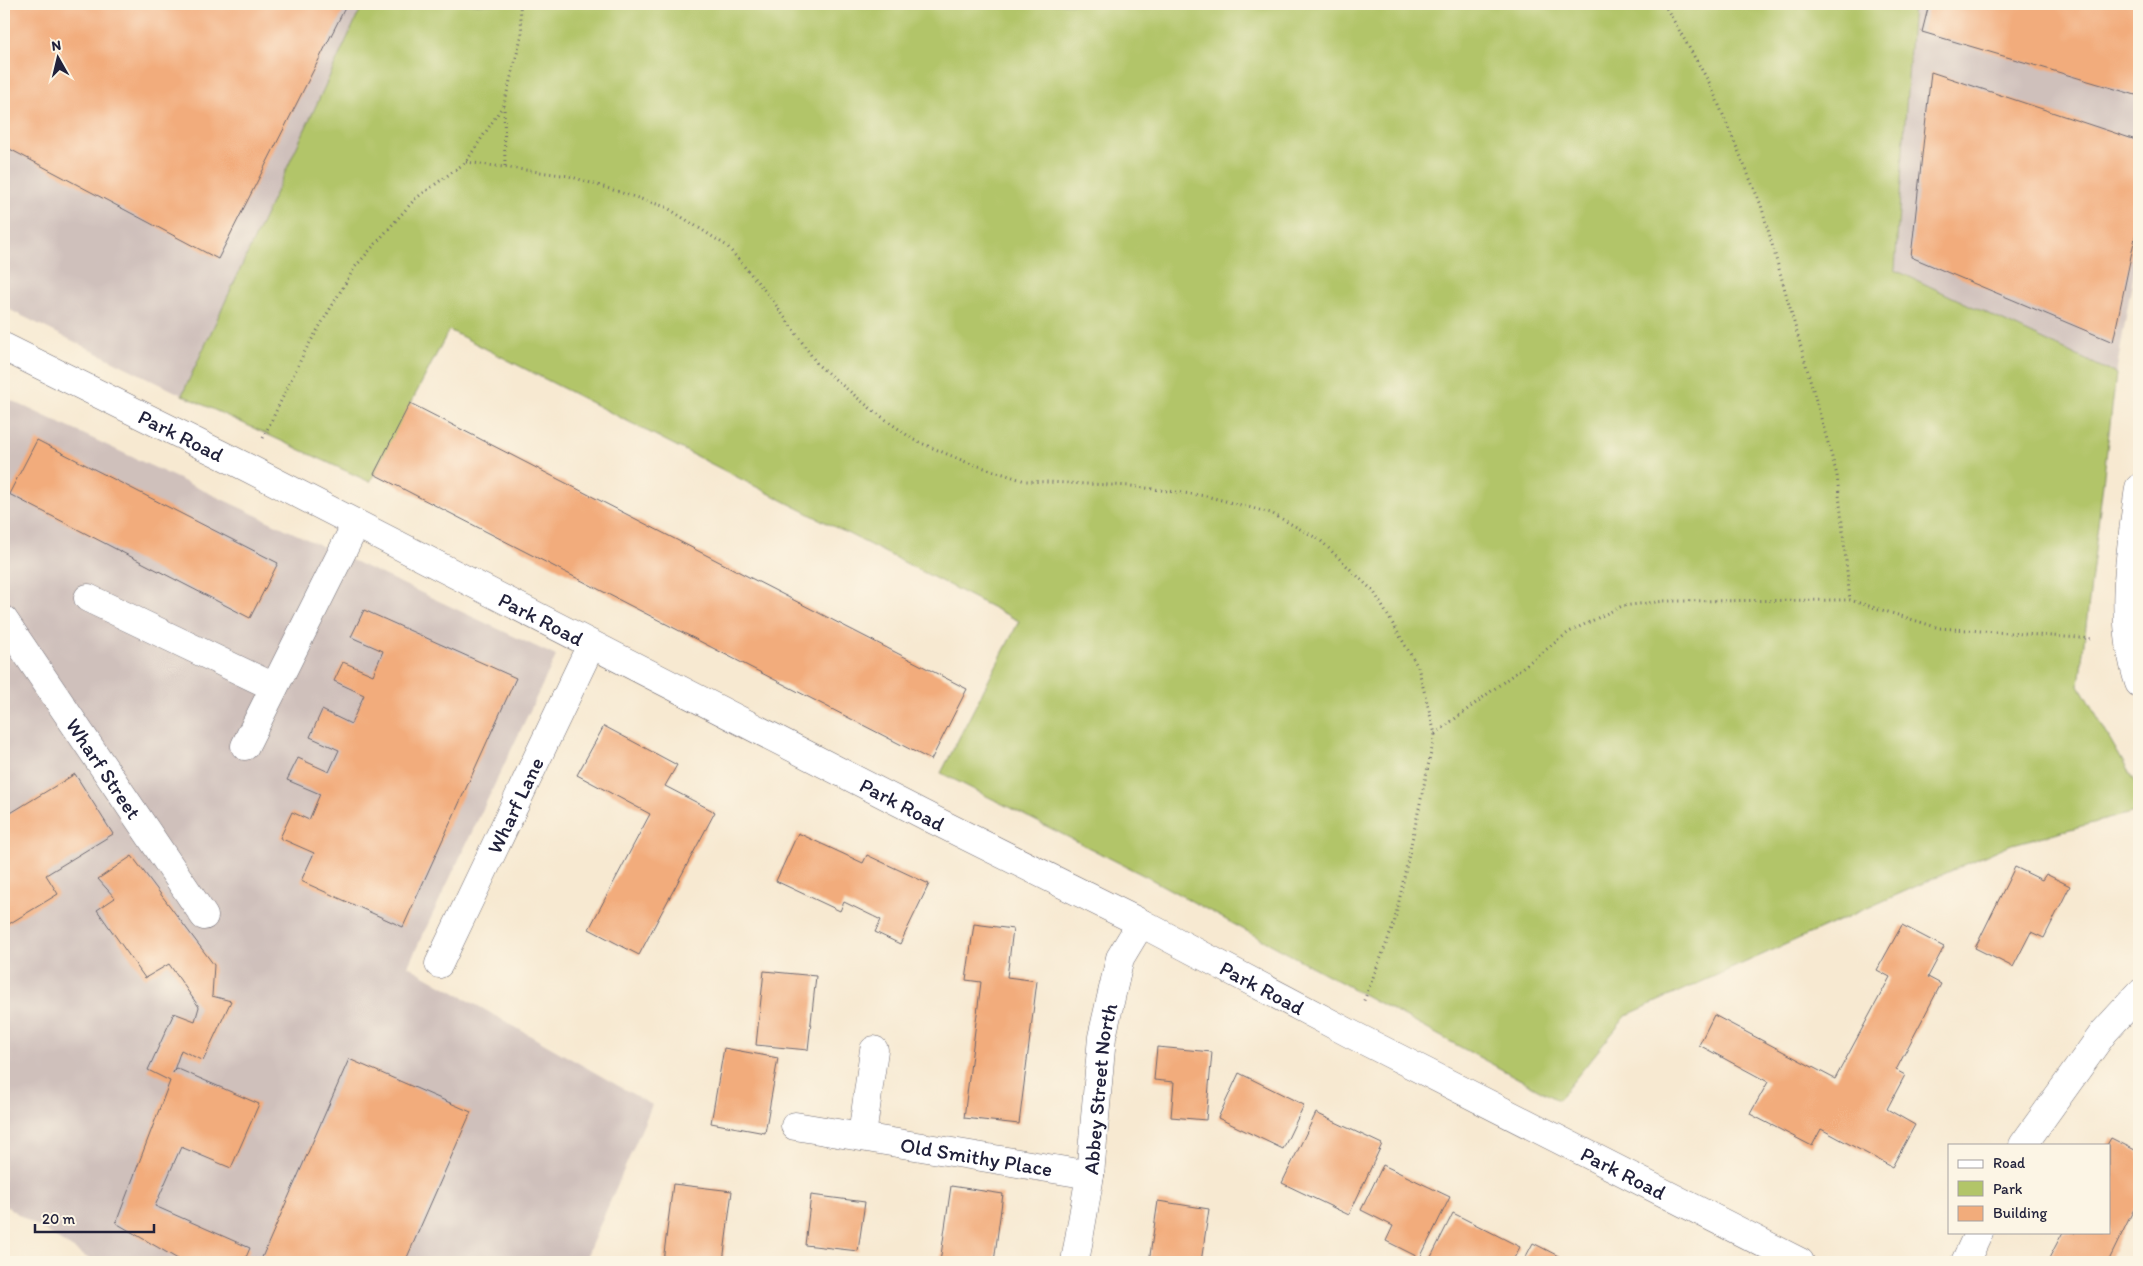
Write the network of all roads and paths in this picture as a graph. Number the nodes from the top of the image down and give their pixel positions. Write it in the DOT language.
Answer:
graph roads {
  1 [pos="520,4"];
  2 [pos="1664,4"];
  3 [pos="504,104"];
  4 [pos="466,162"];
  5 [pos="505,166"];
  6 [pos="4,347"];
  7 [pos="248,468"];
  8 [pos="2139,488"];
  9 [pos="356,524"];
  10 [pos="88,598"];
  11 [pos="1850,600"];
  12 [pos="4,620"];
  13 [pos="2129,641"];
  14 [pos="591,645"];
  15 [pos="2139,683"];
  16 [pos="274,687"];
  17 [pos="1435,734"];
  18 [pos="245,746"];
  19 [pos="204,916"];
  20 [pos="1141,923"];
  21 [pos="439,964"];
  22 [pos="2139,994"];
  23 [pos="1352,1034"];
  24 [pos="874,1050"];
  25 [pos="795,1126"];
  26 [pos="862,1136"];
  27 [pos="2024,1144"];
  28 [pos="1090,1175"];
  29 [pos="1978,1234"];
  30 [pos="1075,1262"];
  31 [pos="1800,1262"];
  32 [pos="1965,1262"];
  1 -- 3 [label="path"];
  2 -- 11 [label="path"];
  3 -- 4 [label="path"];
  3 -- 5 [label="path"];
  4 -- 5 [label="path"];
  4 -- 7 [label="path"];
  5 -- 17 [label="path"];
  6 -- 7 [label="street, Park Road"];
  7 -- 9 [label="street, Park Road"];
  8 -- 13 [label="street"];
  9 -- 14 [label="street, Park Road"];
  9 -- 16 [label="street"];
  10 -- 16 [label="street"];
  11 -- 13 [label="path"];
  11 -- 17 [label="path"];
  12 -- 19 [label="street, Wharf Street"];
  13 -- 15 [label="street"];
  14 -- 20 [label="street, Park Road"];
  14 -- 21 [label="street, Wharf Lane"];
  16 -- 18 [label="street"];
  17 -- 23 [label="path"];
  20 -- 23 [label="street, Park Road"];
  20 -- 28 [label="street, Abbey Street North"];
  22 -- 27 [label="street"];
  23 -- 31 [label="street, Park Road"];
  24 -- 26 [label="street"];
  25 -- 26 [label="street, Old Smithy Place"];
  26 -- 28 [label="street, Old Smithy Place"];
  28 -- 30 [label="street, Abbey Street North"];
  29 -- 32 [label="street"];
}
